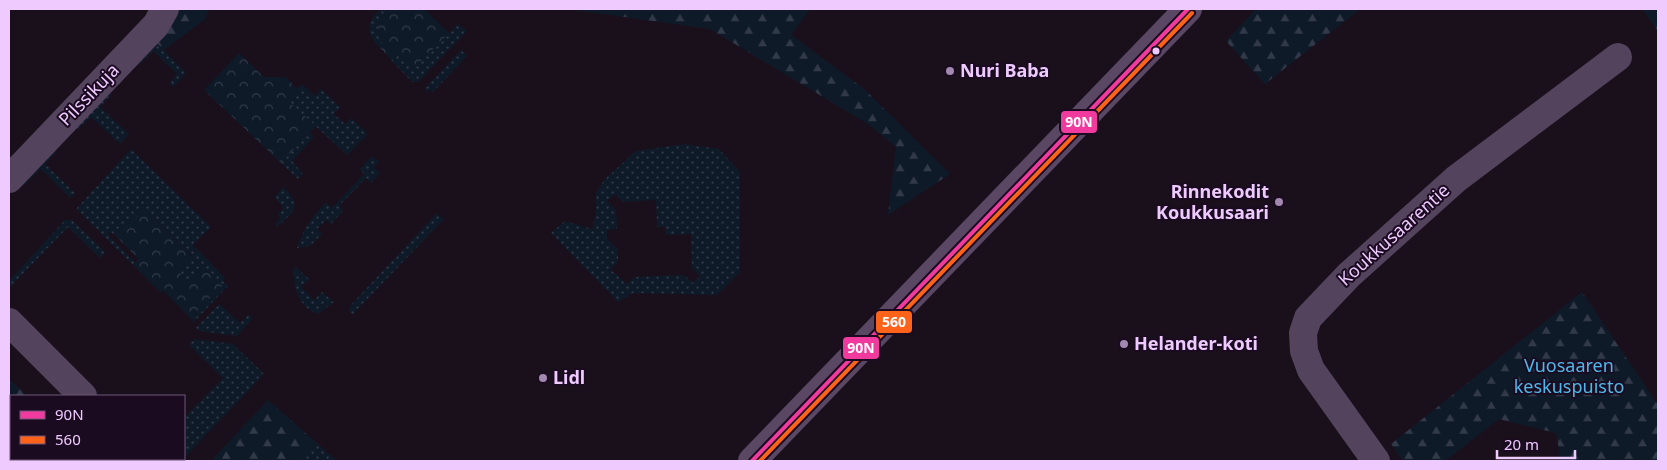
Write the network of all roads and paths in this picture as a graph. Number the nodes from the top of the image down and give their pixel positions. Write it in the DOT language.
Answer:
graph roads {
  1 [pos="165,9"];
  2 [pos="1188,9"];
  3 [pos="1618,57"];
  4 [pos="9,179"];
  5 [pos="9,322"];
  6 [pos="82,395"];
  7 [pos="752,461"];
  8 [pos="1376,461"];
  1 -- 4 [label="street, Pilssikuja"];
  2 -- 7 [label="main road"];
  3 -- 8 [label="street, Koukkusaarentie"];
  5 -- 6 [label="street"];
}
